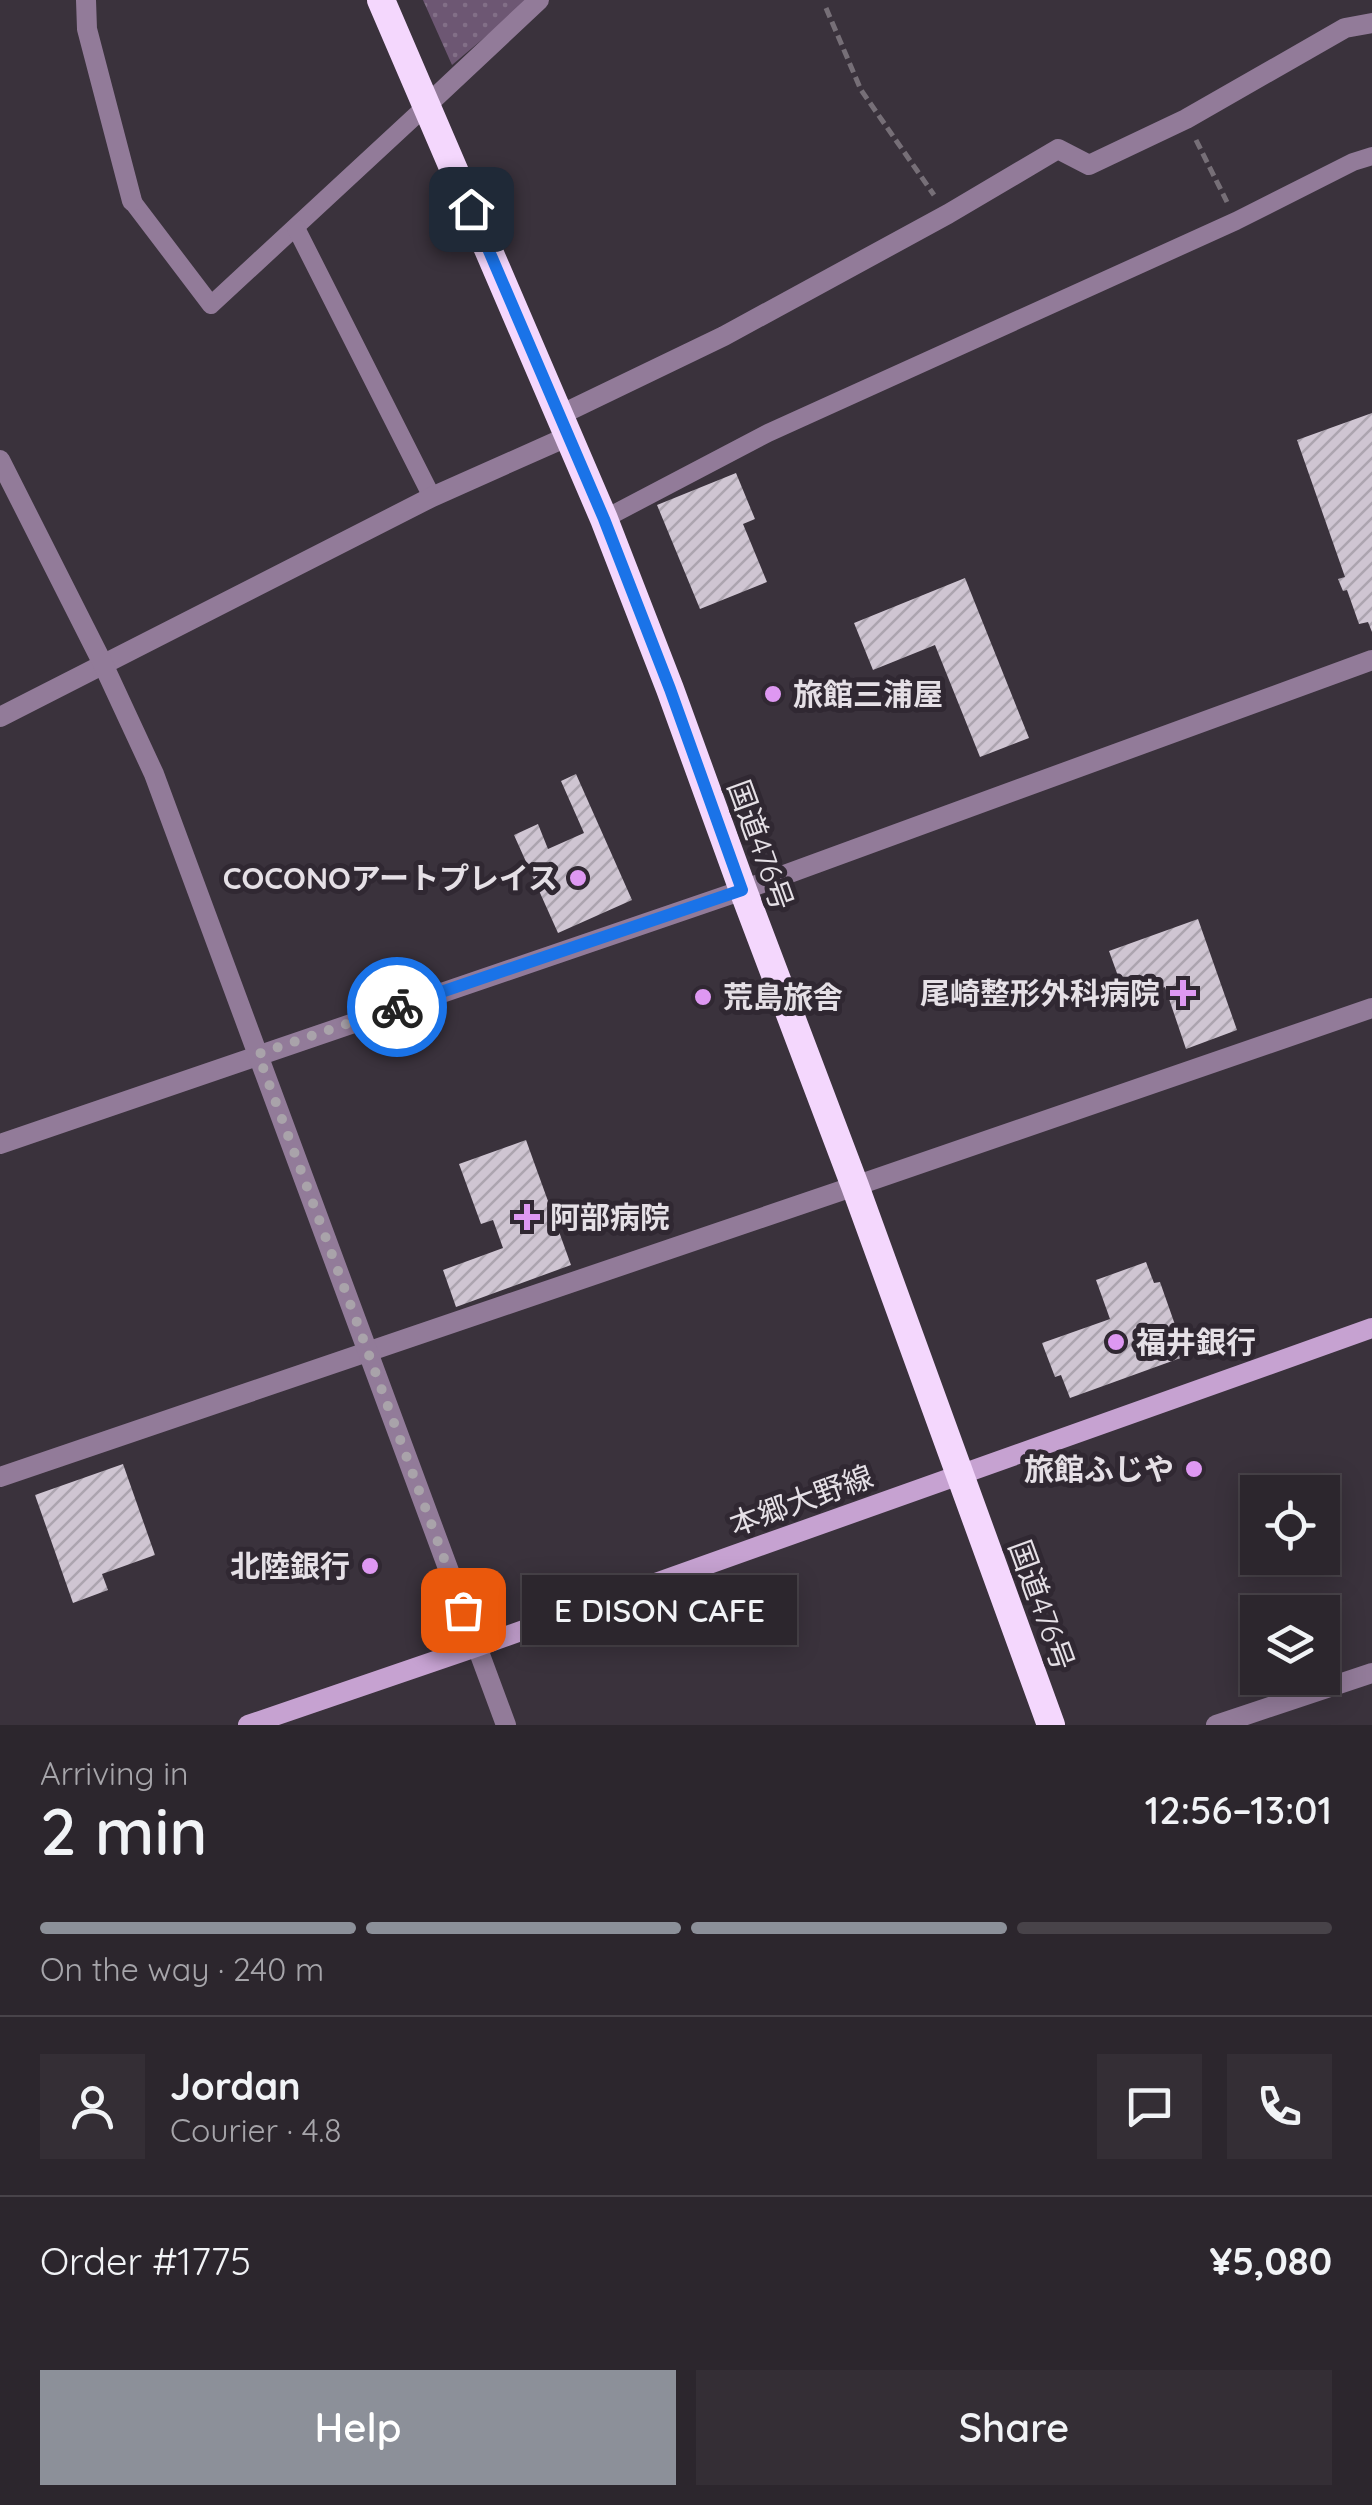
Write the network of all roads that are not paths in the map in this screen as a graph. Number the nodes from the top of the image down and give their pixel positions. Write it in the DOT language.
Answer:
graph roads {
  1 [pos="86,0"];
  2 [pos="381,0"];
  3 [pos="539,0"];
  4 [pos="1372,23"];
  5 [pos="426,106"];
  6 [pos="1372,156"];
  7 [pos="132,201"];
  8 [pos="296,228"];
  9 [pos="565,425"];
  10 [pos="0,460"];
  11 [pos="432,497"];
  12 [pos="604,519"];
  13 [pos="1372,660"];
  14 [pos="103,664"];
  15 [pos="0,717"];
  16 [pos="742,890"];
  17 [pos="1372,1008"];
  18 [pos="258,1054"];
  19 [pos="0,1144"];
  20 [pos="855,1186"];
  21 [pos="1372,1328"];
  22 [pos="369,1351"];
  23 [pos="960,1474"];
  24 [pos="0,1477"];
  25 [pos="476,1648"];
  26 [pos="1372,1673"];
  27 [pos="248,1725"];
  28 [pos="506,1725"];
  29 [pos="1051,1725"];
  30 [pos="1216,1725"];
  1 -- 7 [label="street"];
  2 -- 5 [label="highway, 国道476号"];
  3 -- 5 [label="street"];
  4 -- 9 [label="street"];
  5 -- 8 [label="lane"];
  5 -- 9 [label="highway, 国道476号"];
  6 -- 12 [label="lane"];
  7 -- 8 [label="lane"];
  8 -- 11 [label="lane"];
  9 -- 11 [label="street"];
  9 -- 12 [label="highway, 国道476号"];
  10 -- 14 [label="street"];
  11 -- 14 [label="street"];
  12 -- 16 [label="highway, 国道476号"];
  13 -- 16 [label="street"];
  14 -- 15 [label="street"];
  14 -- 18 [label="street"];
  16 -- 18 [label="street"];
  16 -- 20 [label="highway, 国道476号"];
  17 -- 20 [label="street"];
  18 -- 19 [label="street"];
  18 -- 22 [label="street"];
  20 -- 22 [label="street"];
  20 -- 23 [label="highway, 国道476号"];
  21 -- 23 [label="main road, 本郷大野線"];
  22 -- 24 [label="street"];
  22 -- 25 [label="street"];
  23 -- 25 [label="main road, 本郷大野線"];
  23 -- 29 [label="highway, 国道476号"];
  25 -- 27 [label="main road, 本郷大野線"];
  25 -- 28 [label="street"];
  26 -- 30 [label="street"];
}
